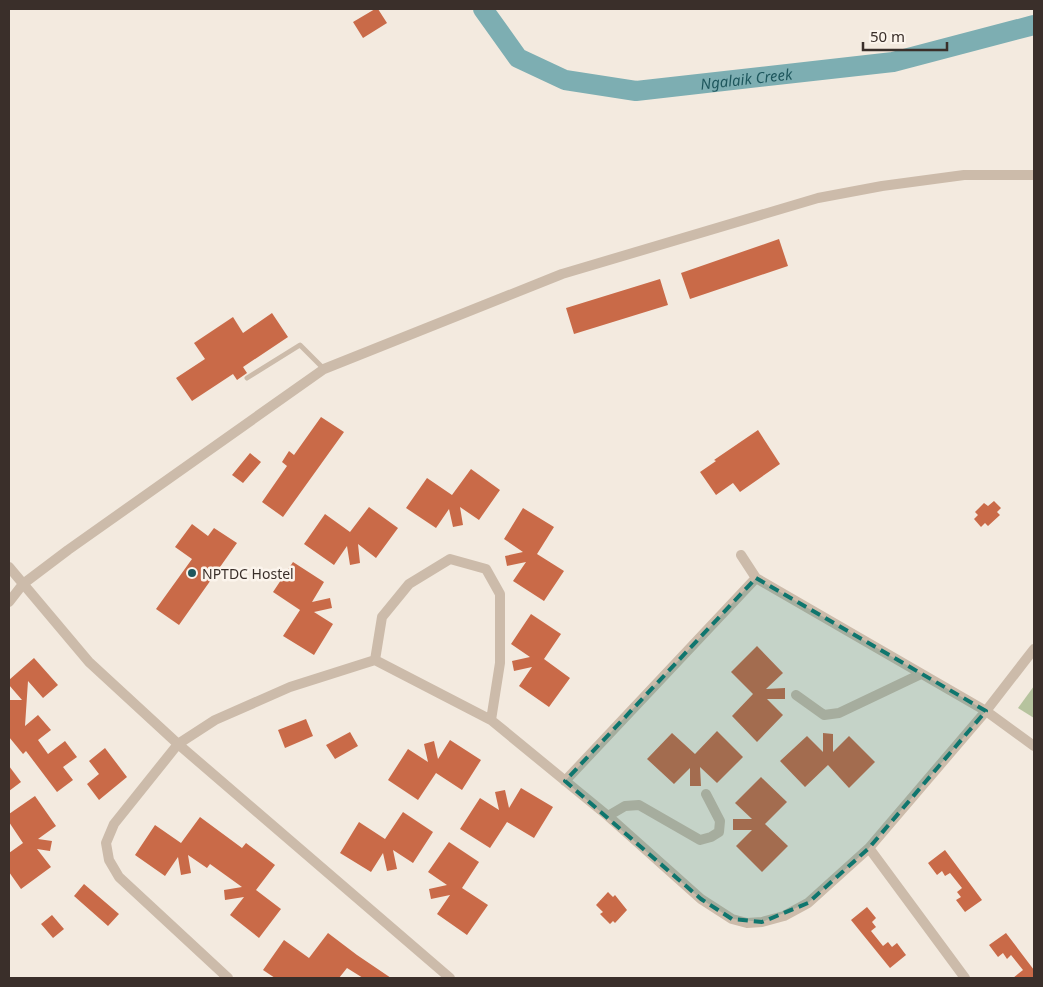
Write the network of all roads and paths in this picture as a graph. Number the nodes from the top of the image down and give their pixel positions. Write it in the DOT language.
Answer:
graph roads {
  1 [pos="1034,175"];
  2 [pos="324,369"];
  3 [pos="247,378"];
  4 [pos="741,555"];
  5 [pos="9,568"];
  6 [pos="756,578"];
  7 [pos="23,584"];
  8 [pos="9,602"];
  9 [pos="1034,649"];
  10 [pos="375,660"];
  11 [pos="921,674"];
  12 [pos="796,696"];
  13 [pos="986,711"];
  14 [pos="492,720"];
  15 [pos="178,744"];
  16 [pos="1034,746"];
  17 [pos="565,781"];
  18 [pos="706,794"];
  19 [pos="608,816"];
  20 [pos="869,848"];
  21 [pos="228,978"];
  22 [pos="450,978"];
  23 [pos="965,978"];
  1 -- 2 [label="street"];
  2 -- 3 [label="lane"];
  2 -- 7 [label="street"];
  4 -- 6 [label="street"];
  5 -- 7 [label="street"];
  6 -- 11 [label="street"];
  6 -- 17 [label="street"];
  7 -- 8 [label="street"];
  7 -- 15 [label="street"];
  9 -- 13 [label="street"];
  10 -- 14 [label="street"];
  10 -- 14 [label="street"];
  10 -- 15 [label="street"];
  11 -- 12 [label="street"];
  11 -- 13 [label="street"];
  13 -- 16 [label="street"];
  13 -- 20 [label="street"];
  14 -- 17 [label="street"];
  15 -- 21 [label="street"];
  15 -- 22 [label="street"];
  17 -- 19 [label="street"];
  18 -- 19 [label="street"];
  19 -- 20 [label="street"];
  20 -- 23 [label="street"];
}
